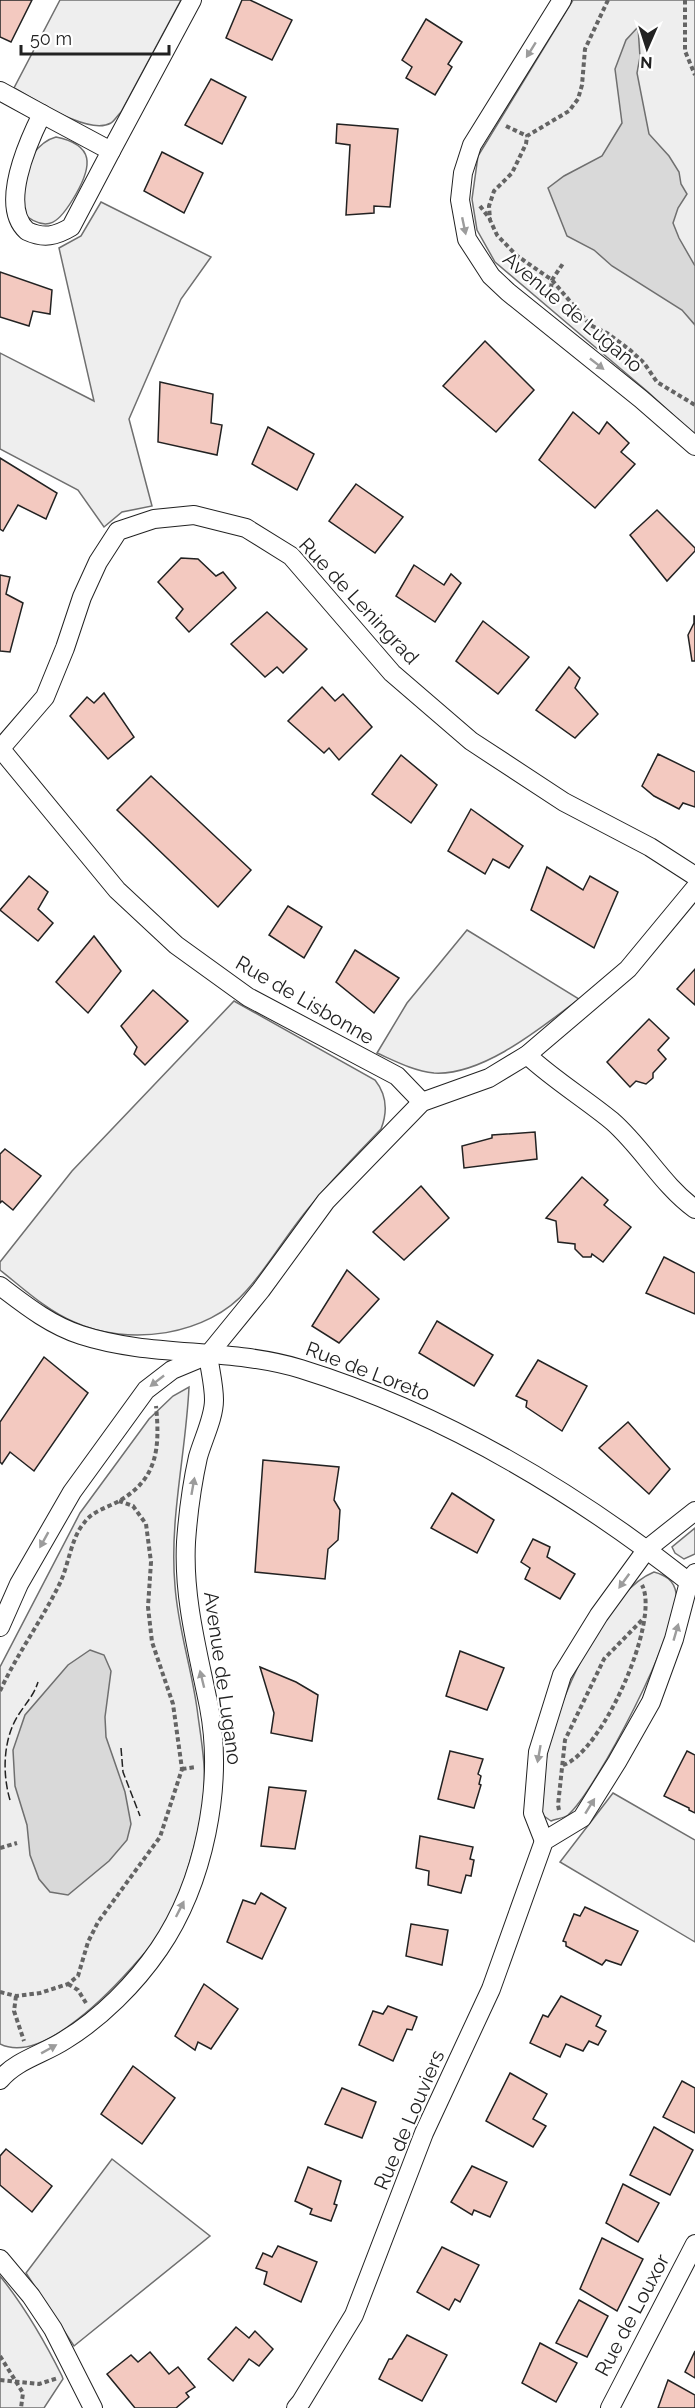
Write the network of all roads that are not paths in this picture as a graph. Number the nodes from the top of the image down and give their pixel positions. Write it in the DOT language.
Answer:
graph roads {
  1 [pos="192,0"];
  2 [pos="562,0"];
  3 [pos="0,91"];
  4 [pos="42,114"];
  5 [pos="111,150"];
  6 [pos="695,446"];
  7 [pos="0,748"];
  8 [pos="695,876"];
  9 [pos="695,888"];
  10 [pos="527,1055"];
  11 [pos="422,1102"];
  12 [pos="695,1209"];
  13 [pos="0,1286"];
  14 [pos="208,1355"];
  15 [pos="695,1511"];
  16 [pos="647,1549"];
  17 [pos="692,1578"];
  18 [pos="0,1627"];
  19 [pos="544,1841"];
  20 [pos="3,2070"];
  21 [pos="695,2244"];
  22 [pos="0,2259"];
  23 [pos="93,2408"];
  24 [pos="296,2408"];
  25 [pos="610,2408"];
  1 -- 5 [label="street"];
  2 -- 6 [label="street, Avenue de Lugano, one-way"];
  3 -- 4 [label="street"];
  4 -- 5 [label="street"];
  4 -- 5 [label="street"];
  7 -- 8 [label="street, Rue de Leningrad"];
  7 -- 11 [label="street, Rue de Lisbonne"];
  9 -- 10 [label="street"];
  10 -- 11 [label="street"];
  10 -- 12 [label="street"];
  11 -- 14 [label="street"];
  13 -- 14 [label="street, Rue de Loreto"];
  14 -- 16 [label="street, Rue de Loreto"];
  14 -- 18 [label="street, one-way"];
  20 -- 14 [label="street, Avenue de Lugano, one-way"];
  15 -- 16 [label="street"];
  16 -- 17 [label="street, Rue de Loreto"];
  16 -- 19 [label="street, one-way"];
  19 -- 17 [label="street, one-way"];
  19 -- 24 [label="street, Rue de Louviers"];
  21 -- 25 [label="street, Rue de Louxor"];
  22 -- 23 [label="street"];
}
